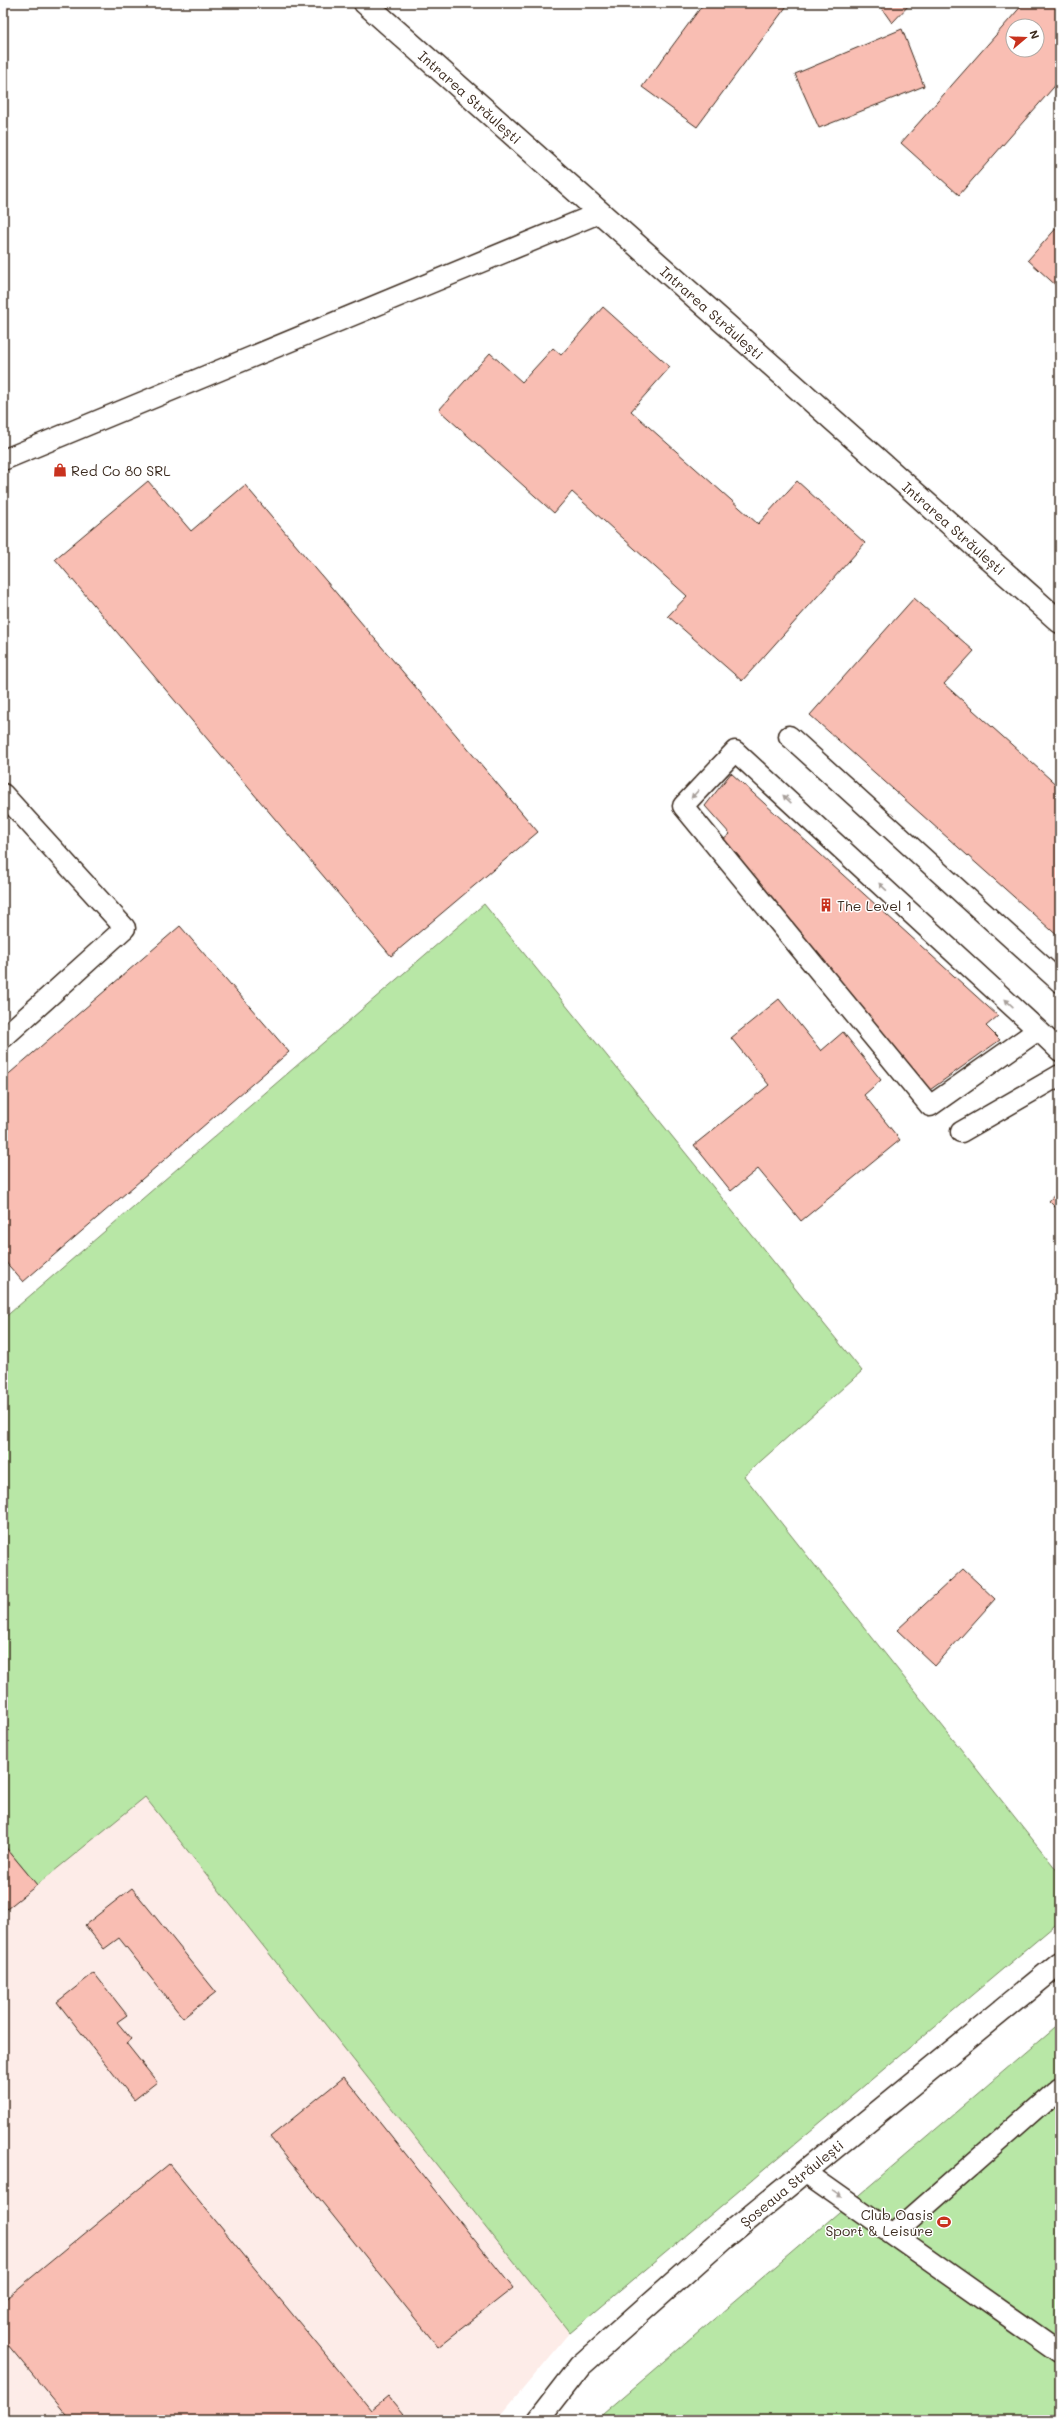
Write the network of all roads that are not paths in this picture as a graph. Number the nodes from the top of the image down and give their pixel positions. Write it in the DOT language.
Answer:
graph roads {
  1 [pos="365,3"];
  2 [pos="599,213"];
  3 [pos="3,460"];
  4 [pos="1060,622"];
  5 [pos="789,736"];
  6 [pos="3,794"];
  7 [pos="1060,982"];
  8 [pos="1038,1030"];
  9 [pos="3,1038"];
  10 [pos="1060,1050"];
  11 [pos="1060,1075"];
  12 [pos="961,1132"];
  13 [pos="1060,1963"];
  14 [pos="1060,2087"];
  15 [pos="806,2172"];
  16 [pos="893,2234"];
  17 [pos="1060,2352"];
  18 [pos="538,2420"];
  1 -- 2 [label="street, Intrarea Străulești"];
  2 -- 3 [label="lane"];
  2 -- 4 [label="street, Intrarea Străulești"];
  5 -- 7 [label="lane"];
  6 -- 9 [label="lane"];
  8 -- 8 [label="lane, one-way"];
  8 -- 10 [label="lane"];
  11 -- 12 [label="lane"];
  13 -- 15 [label="street, Șoseaua Străulești"];
  14 -- 16 [label="lane"];
  15 -- 16 [label="lane, one-way"];
  15 -- 18 [label="street, Șoseaua Străulești"];
  16 -- 17 [label="lane"];
}
